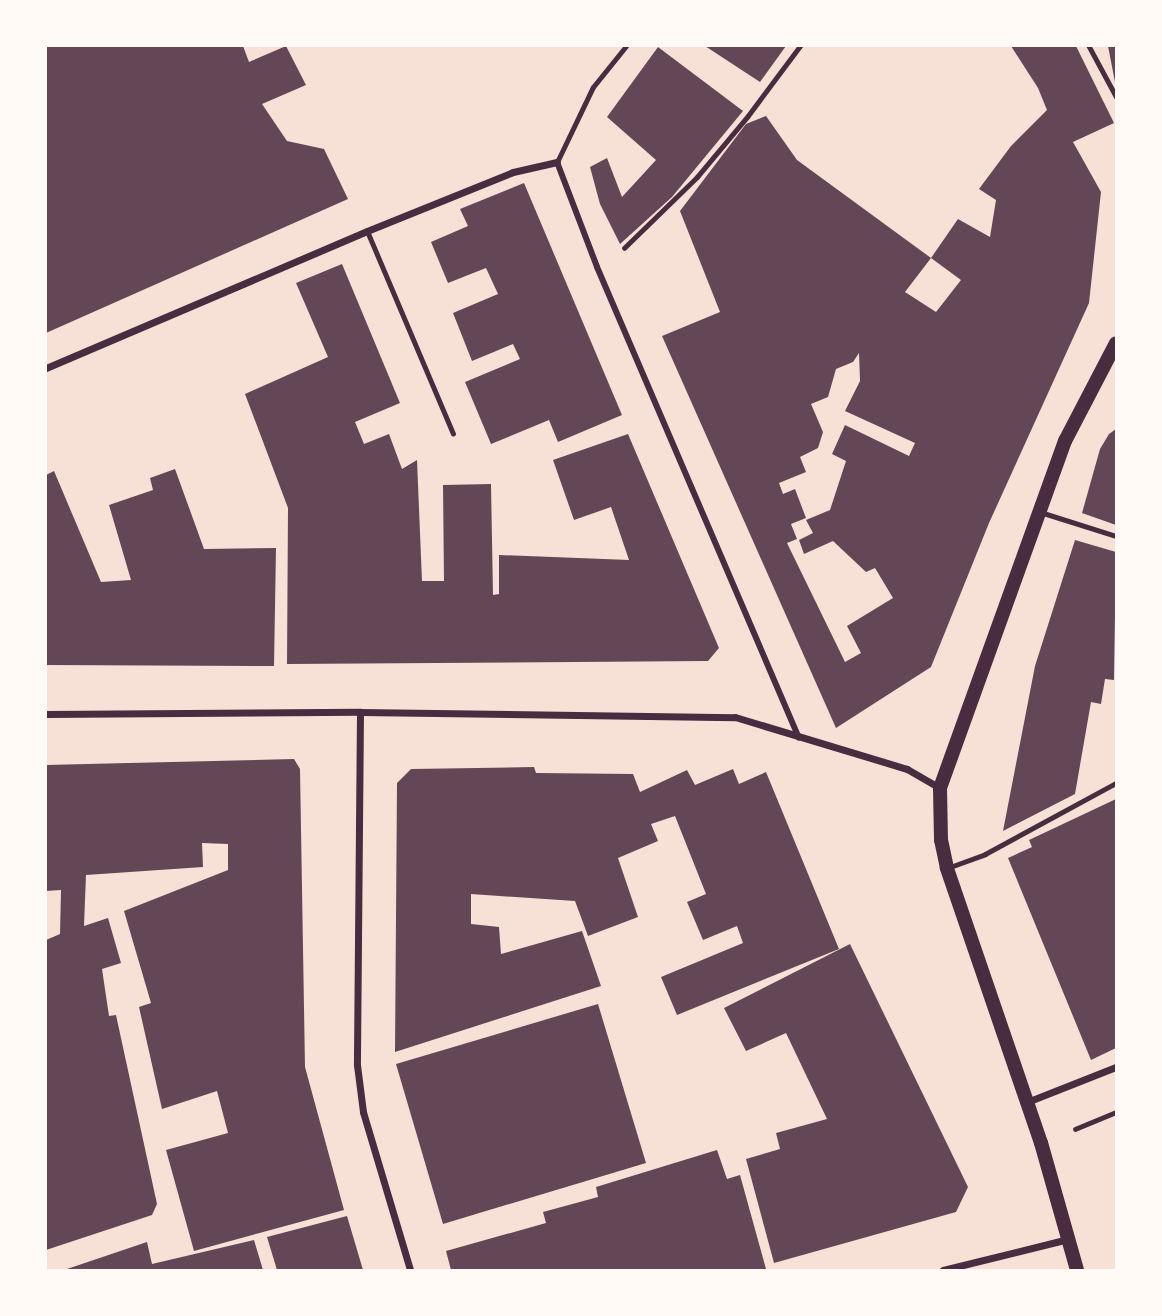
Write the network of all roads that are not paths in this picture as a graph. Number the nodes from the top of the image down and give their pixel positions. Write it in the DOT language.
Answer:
graph roads {
  1 [pos="626,46"];
  2 [pos="557,162"];
  3 [pos="367,231"];
  4 [pos="1116,343"];
  5 [pos="46,368"];
  6 [pos="453,434"];
  7 [pos="1040,512"];
  8 [pos="1116,536"];
  9 [pos="360,712"];
  10 [pos="46,714"];
  11 [pos="799,738"];
  12 [pos="1116,783"];
  13 [pos="940,788"];
  14 [pos="947,868"];
  15 [pos="1116,1067"];
  16 [pos="1027,1102"];
  17 [pos="1069,1239"];
  18 [pos="410,1270"];
  19 [pos="943,1270"];
  20 [pos="1077,1270"];
  1 -- 2 [label="lane"];
  2 -- 3 [label="street"];
  2 -- 11 [label="street"];
  3 -- 5 [label="street"];
  3 -- 6 [label="lane"];
  4 -- 7 [label="main road"];
  7 -- 8 [label="lane"];
  7 -- 13 [label="main road"];
  9 -- 10 [label="street"];
  9 -- 11 [label="street"];
  9 -- 18 [label="street"];
  11 -- 13 [label="street"];
  12 -- 14 [label="lane"];
  13 -- 14 [label="main road"];
  14 -- 16 [label="main road"];
  15 -- 16 [label="street"];
  16 -- 17 [label="main road"];
  17 -- 19 [label="street"];
  17 -- 20 [label="main road"];
}
